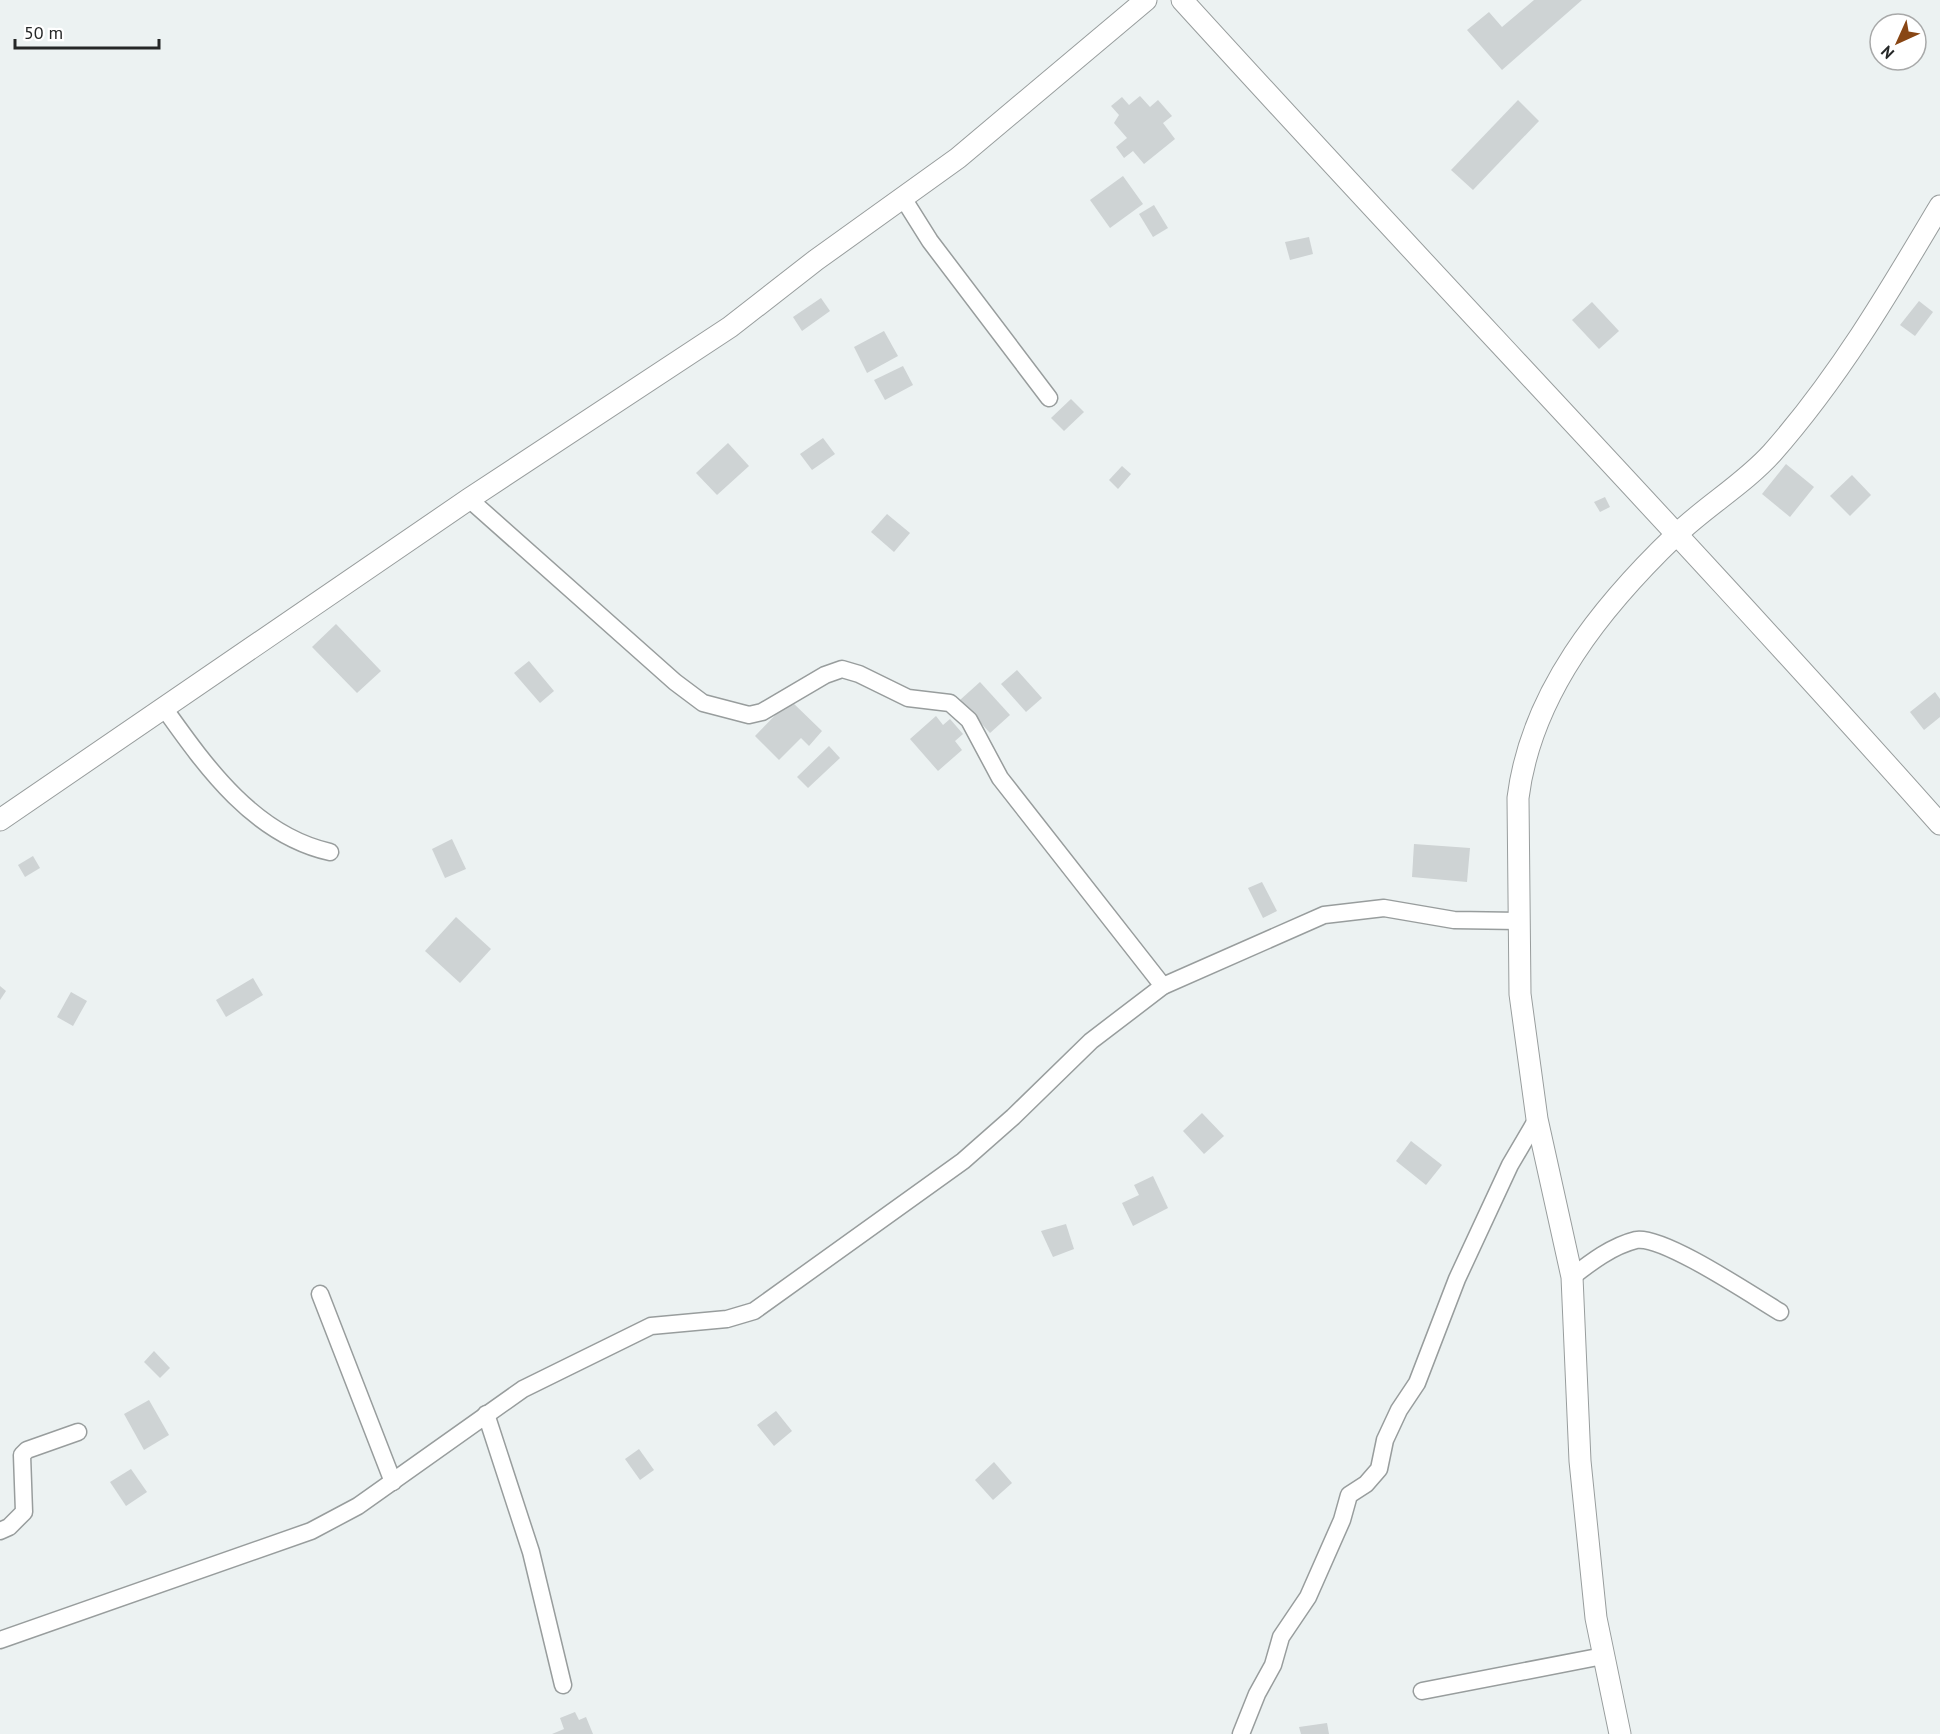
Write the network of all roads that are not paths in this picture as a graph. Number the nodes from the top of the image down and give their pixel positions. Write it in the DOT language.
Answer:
graph roads {
  1 [pos="1146,0"];
  2 [pos="1182,0"];
  3 [pos="903,198"];
  4 [pos="1940,206"];
  5 [pos="1049,398"];
  6 [pos="469,499"];
  7 [pos="1677,535"];
  8 [pos="164,708"];
  9 [pos="0,820"];
  10 [pos="1940,824"];
  11 [pos="330,852"];
  12 [pos="1520,921"];
  13 [pos="1162,986"];
  14 [pos="1537,1119"];
  15 [pos="1572,1277"];
  16 [pos="320,1294"];
  17 [pos="1780,1312"];
  18 [pos="486,1414"];
  19 [pos="78,1432"];
  20 [pos="393,1482"];
  21 [pos="0,1531"];
  22 [pos="0,1640"];
  23 [pos="1603,1656"];
  24 [pos="562,1685"];
  25 [pos="1422,1691"];
  26 [pos="1241,1734"];
  27 [pos="1620,1734"];
  1 -- 3 [label="street"];
  2 -- 7 [label="street"];
  3 -- 5 [label="street"];
  3 -- 6 [label="street"];
  4 -- 7 [label="street"];
  6 -- 8 [label="street"];
  6 -- 13 [label="street"];
  7 -- 10 [label="street"];
  7 -- 12 [label="street"];
  8 -- 9 [label="street"];
  8 -- 11 [label="street"];
  12 -- 13 [label="street"];
  12 -- 14 [label="street"];
  13 -- 18 [label="street"];
  14 -- 15 [label="street"];
  14 -- 26 [label="street"];
  15 -- 17 [label="street"];
  15 -- 23 [label="street"];
  16 -- 20 [label="street"];
  18 -- 20 [label="street"];
  18 -- 24 [label="street"];
  19 -- 21 [label="street"];
  20 -- 22 [label="street"];
  23 -- 25 [label="street"];
  23 -- 27 [label="street"];
}
